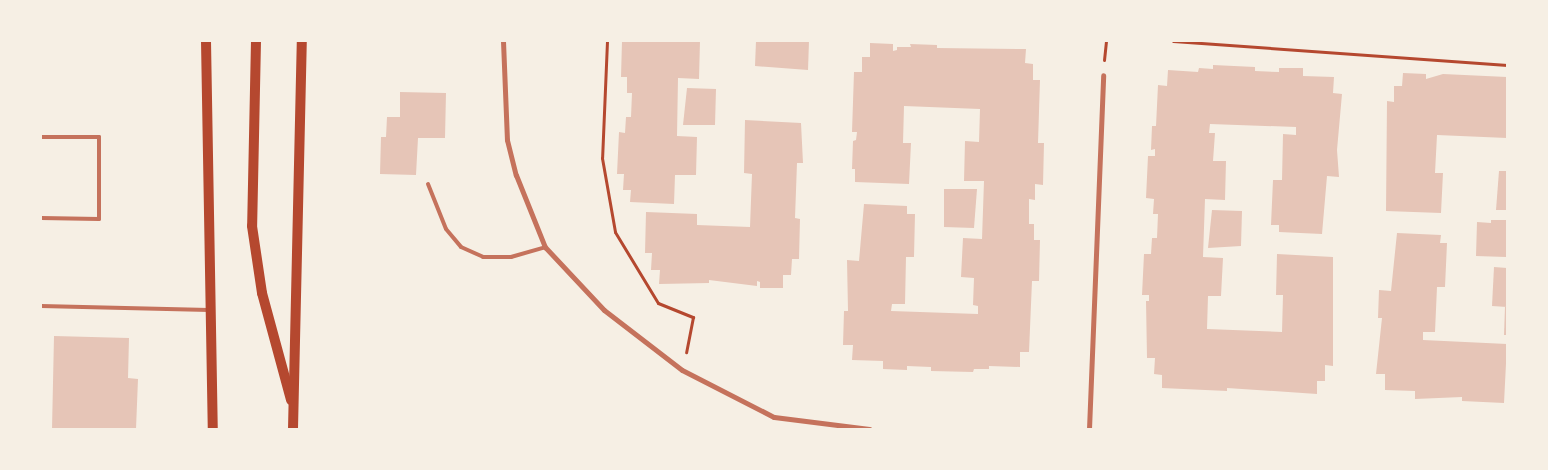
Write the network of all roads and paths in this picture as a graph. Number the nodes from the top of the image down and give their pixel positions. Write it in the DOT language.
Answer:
graph roads {
  1 [pos="206,41"];
  2 [pos="256,41"];
  3 [pos="302,41"];
  4 [pos="503,41"];
  5 [pos="607,41"];
  6 [pos="1173,41"];
  7 [pos="1507,65"];
  8 [pos="1103,75"];
  9 [pos="41,137"];
  10 [pos="428,184"];
  11 [pos="41,218"];
  12 [pos="545,247"];
  13 [pos="41,306"];
  14 [pos="209,310"];
  15 [pos="682,370"];
  16 [pos="293,408"];
  17 [pos="213,429"];
  18 [pos="292,429"];
  19 [pos="869,429"];
  20 [pos="1089,429"];
  1 -- 14 [label="main road"];
  2 -- 16 [label="main road"];
  3 -- 16 [label="main road"];
  4 -- 12 [label="street"];
  5 -- 15 [label="path"];
  6 -- 7 [label="path"];
  8 -- 20 [label="street"];
  9 -- 11 [label="lane"];
  10 -- 12 [label="lane"];
  12 -- 15 [label="street"];
  13 -- 14 [label="lane"];
  14 -- 17 [label="main road"];
  15 -- 19 [label="street"];
  16 -- 18 [label="main road"];
}
